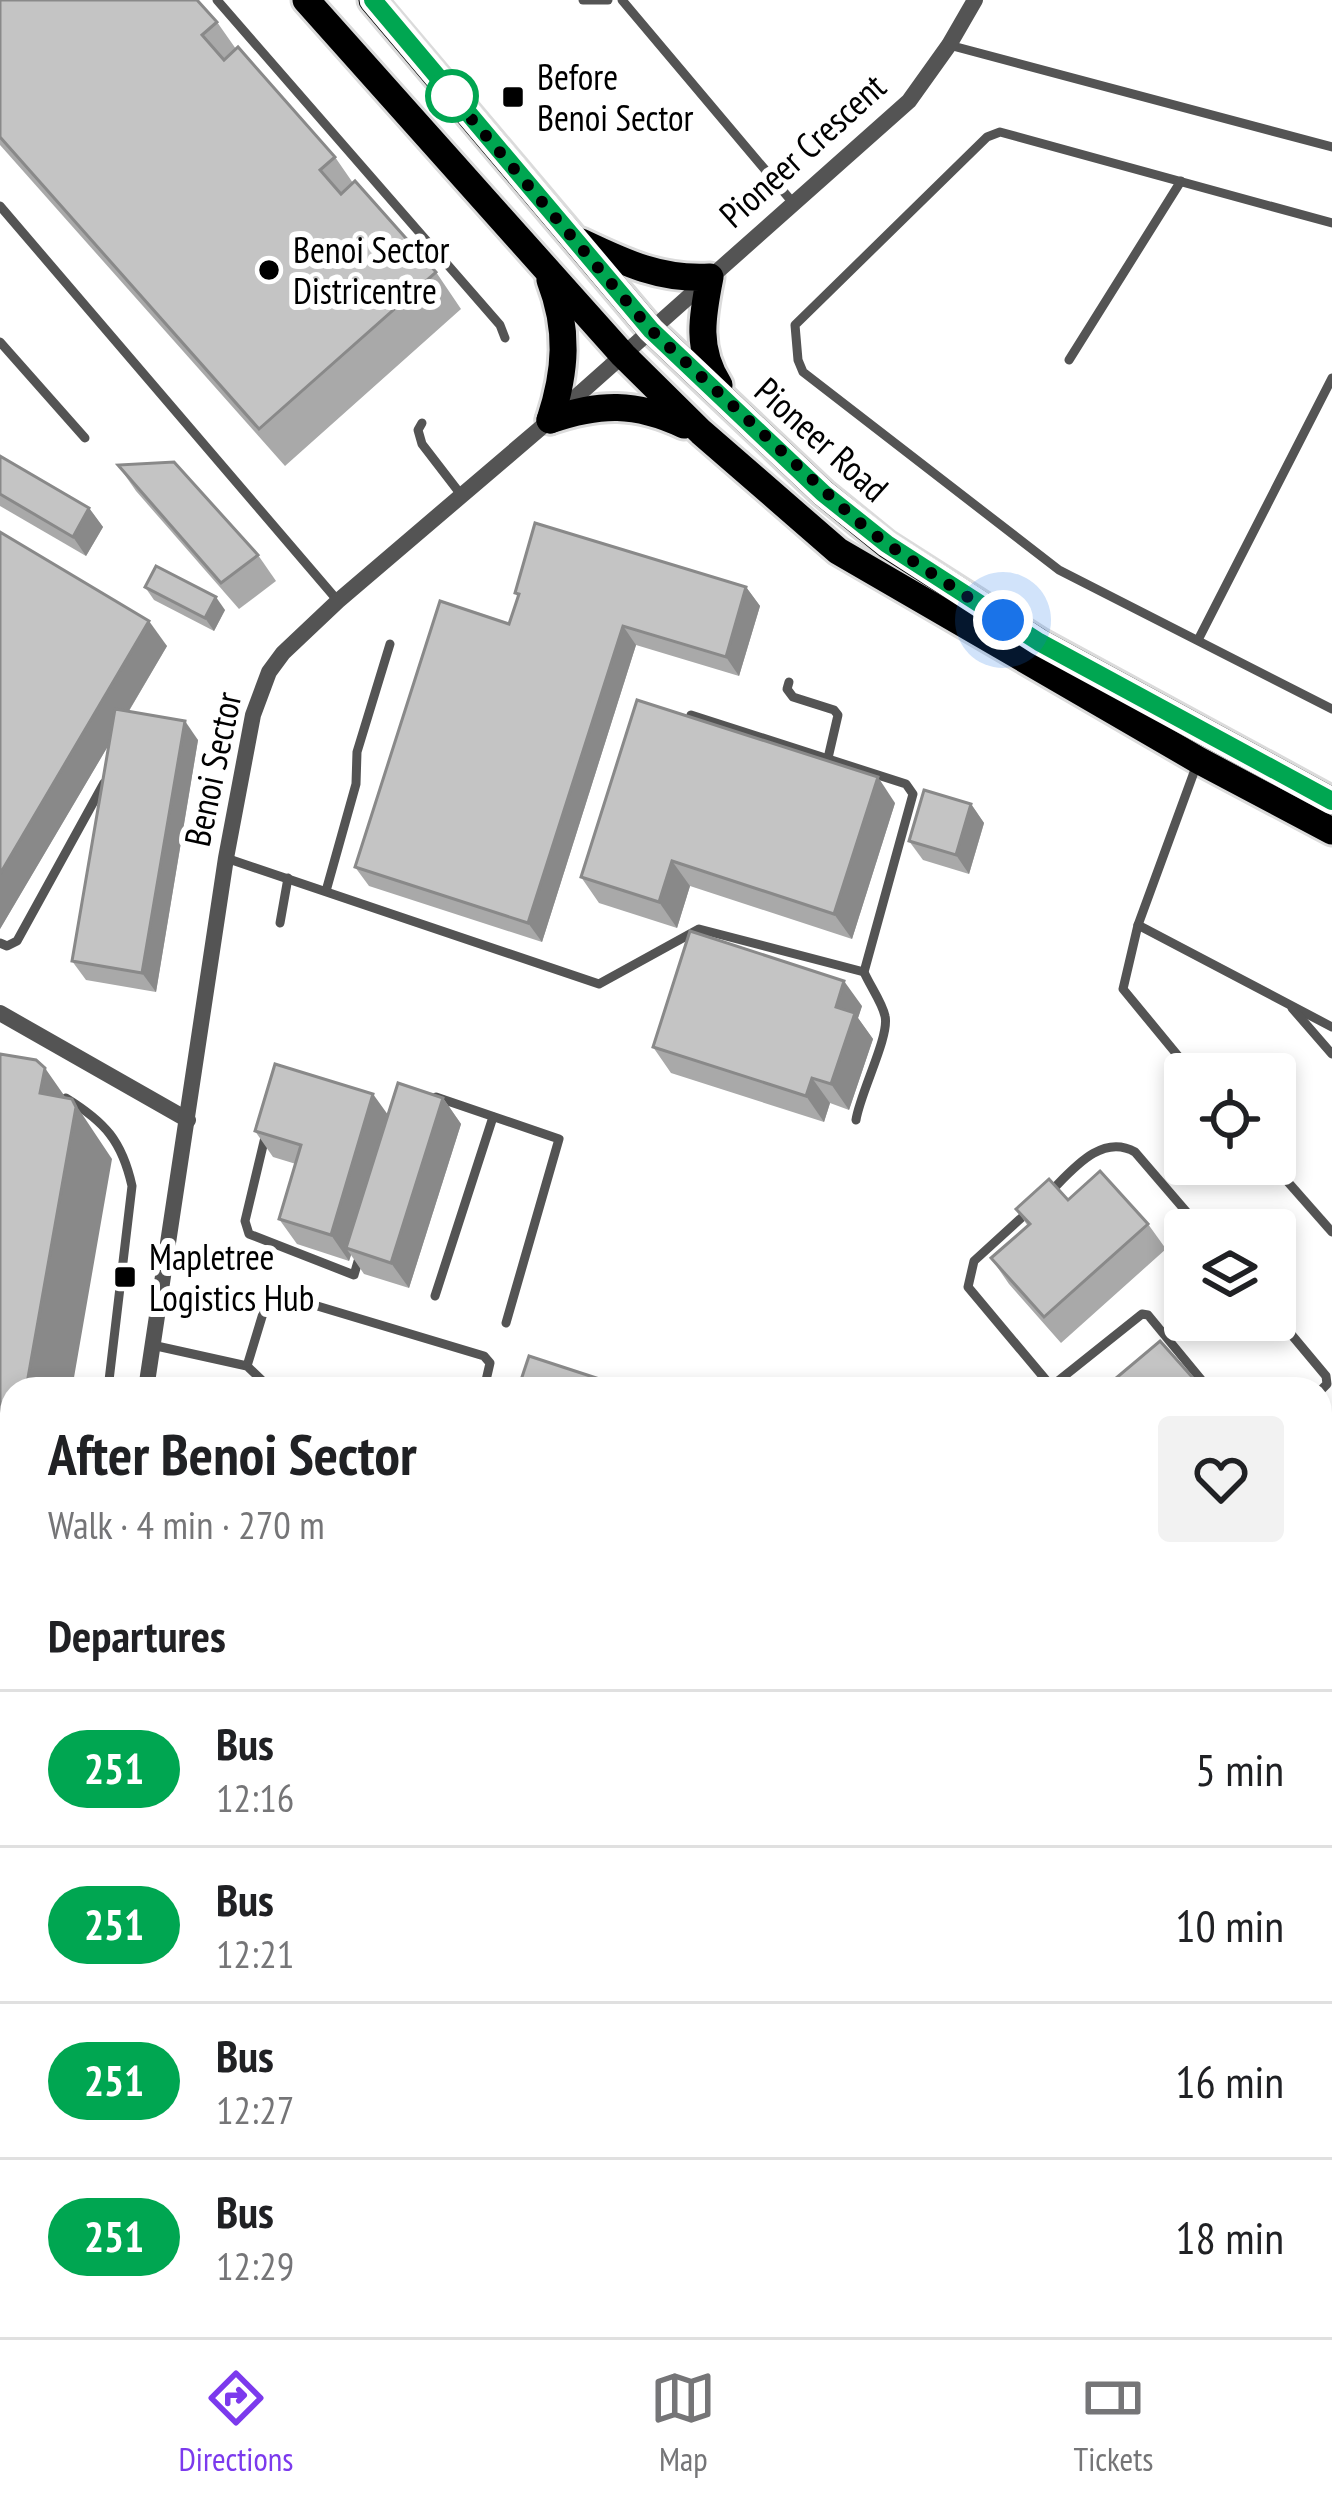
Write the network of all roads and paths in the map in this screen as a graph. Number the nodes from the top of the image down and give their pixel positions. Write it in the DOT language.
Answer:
graph roads {
  1 [pos="217,0"];
  2 [pos="306,0"];
  3 [pos="372,0"];
  4 [pos="583,0"];
  5 [pos="608,0"];
  6 [pos="622,0"];
  7 [pos="975,0"];
  8 [pos="949,45"];
  9 [pos="1332,147"];
  10 [pos="1181,182"];
  11 [pos="794,204"];
  12 [pos="0,206"];
  13 [pos="1332,223"];
  14 [pos="572,238"];
  15 [pos="544,266"];
  16 [pos="710,277"];
  17 [pos="651,330"];
  18 [pos="505,338"];
  19 [pos="0,342"];
  20 [pos="623,355"];
  21 [pos="1069,360"];
  22 [pos="1332,377"];
  23 [pos="744,418"];
  24 [pos="550,420"];
  25 [pos="422,423"];
  26 [pos="701,432"];
  27 [pos="85,438"];
  28 [pos="462,496"];
  29 [pos="338,601"];
  30 [pos="1198,640"];
  31 [pos="391,644"];
  32 [pos="789,682"];
  33 [pos="1332,709"];
  34 [pos="691,715"];
  35 [pos="1198,729"];
  36 [pos="828,758"];
  37 [pos="1198,760"];
  38 [pos="104,783"];
  39 [pos="1332,802"];
  40 [pos="1332,831"];
  41 [pos="226,858"];
  42 [pos="288,878"];
  43 [pos="326,891"];
  44 [pos="280,923"];
  45 [pos="1138,925"];
  46 [pos="0,943"];
  47 [pos="864,972"];
  48 [pos="1288,1004"];
  49 [pos="0,1013"];
  50 [pos="1332,1027"];
  51 [pos="1176,1053"];
  52 [pos="1332,1054"];
  53 [pos="415,1090"];
  54 [pos="57,1093"];
  55 [pos="270,1114"];
  56 [pos="493,1117"];
  57 [pos="188,1120"];
  58 [pos="856,1120"];
  59 [pos="1291,1185"];
  60 [pos="1184,1209"];
  61 [pos="1332,1232"];
  62 [pos="360,1254"];
  63 [pos="435,1296"];
  64 [pos="506,1323"];
  65 [pos="1296,1340"];
  66 [pos="152,1346"];
  67 [pos="247,1366"];
  68 [pos="109,1377"];
  69 [pos="150,1377"];
  70 [pos="259,1377"];
  71 [pos="487,1377"];
  72 [pos="1040,1377"];
  73 [pos="1063,1377"];
  74 [pos="1199,1377"];
  75 [pos="1327,1377"];
  1 -- 18 [label="lane"];
  2 -- 15 [label="main road, Pioneer Road"];
  3 -- 14 [label="main road, Pioneer Road"];
  4 -- 5 [label="lane"];
  6 -- 11 [label="lane"];
  7 -- 8 [label="street, Pioneer Crescent"];
  8 -- 9 [label="lane"];
  8 -- 11 [label="street, Pioneer Crescent"];
  10 -- 13 [label="lane"];
  10 -- 21 [label="lane"];
  10 -- 30 [label="lane"];
  11 -- 16 [label="street, Pioneer Crescent"];
  12 -- 29 [label="lane"];
  14 -- 16 [label="main road"];
  14 -- 17 [label="main road, Pioneer Road"];
  15 -- 20 [label="main road, Pioneer Road"];
  15 -- 24 [label="main road"];
  16 -- 17 [label="street, Pioneer Crescent"];
  16 -- 23 [label="main road"];
  17 -- 20 [label="street, Benoi Sector"];
  17 -- 23 [label="main road, Pioneer Road"];
  19 -- 27 [label="lane"];
  20 -- 24 [label="street, Benoi Sector"];
  20 -- 26 [label="main road, Pioneer Road"];
  22 -- 30 [label="lane"];
  23 -- 35 [label="main road, Pioneer Road"];
  24 -- 26 [label="main road"];
  24 -- 28 [label="street, Benoi Sector"];
  25 -- 28 [label="lane"];
  26 -- 37 [label="main road, Pioneer Road"];
  28 -- 29 [label="street, Benoi Sector"];
  29 -- 41 [label="street, Benoi Sector"];
  30 -- 33 [label="lane"];
  31 -- 43 [label="lane"];
  32 -- 36 [label="lane"];
  34 -- 36 [label="lane"];
  35 -- 37 [label="lane"];
  35 -- 39 [label="main road, Pioneer Road"];
  36 -- 47 [label="lane"];
  37 -- 40 [label="main road, Pioneer Road"];
  37 -- 45 [label="lane"];
  38 -- 46 [label="lane"];
  41 -- 42 [label="lane"];
  41 -- 57 [label="street, Benoi Sector"];
  42 -- 43 [label="lane"];
  42 -- 44 [label="lane"];
  43 -- 47 [label="lane"];
  45 -- 48 [label="lane"];
  45 -- 51 [label="lane"];
  47 -- 58 [label="lane"];
  48 -- 50 [label="lane"];
  48 -- 52 [label="lane"];
  49 -- 57 [label="street"];
  53 -- 56 [label="lane"];
  54 -- 68 [label="lane"];
  55 -- 62 [label="lane"];
  56 -- 63 [label="lane"];
  56 -- 64 [label="lane"];
  57 -- 66 [label="street, Benoi Sector"];
  59 -- 61 [label="lane"];
  60 -- 72 [label="lane"];
  65 -- 75 [label="lane"];
  66 -- 67 [label="lane"];
  66 -- 69 [label="street, Benoi Sector"];
  67 -- 70 [label="lane"];
  67 -- 71 [label="lane"];
  73 -- 74 [label="lane"];
}
